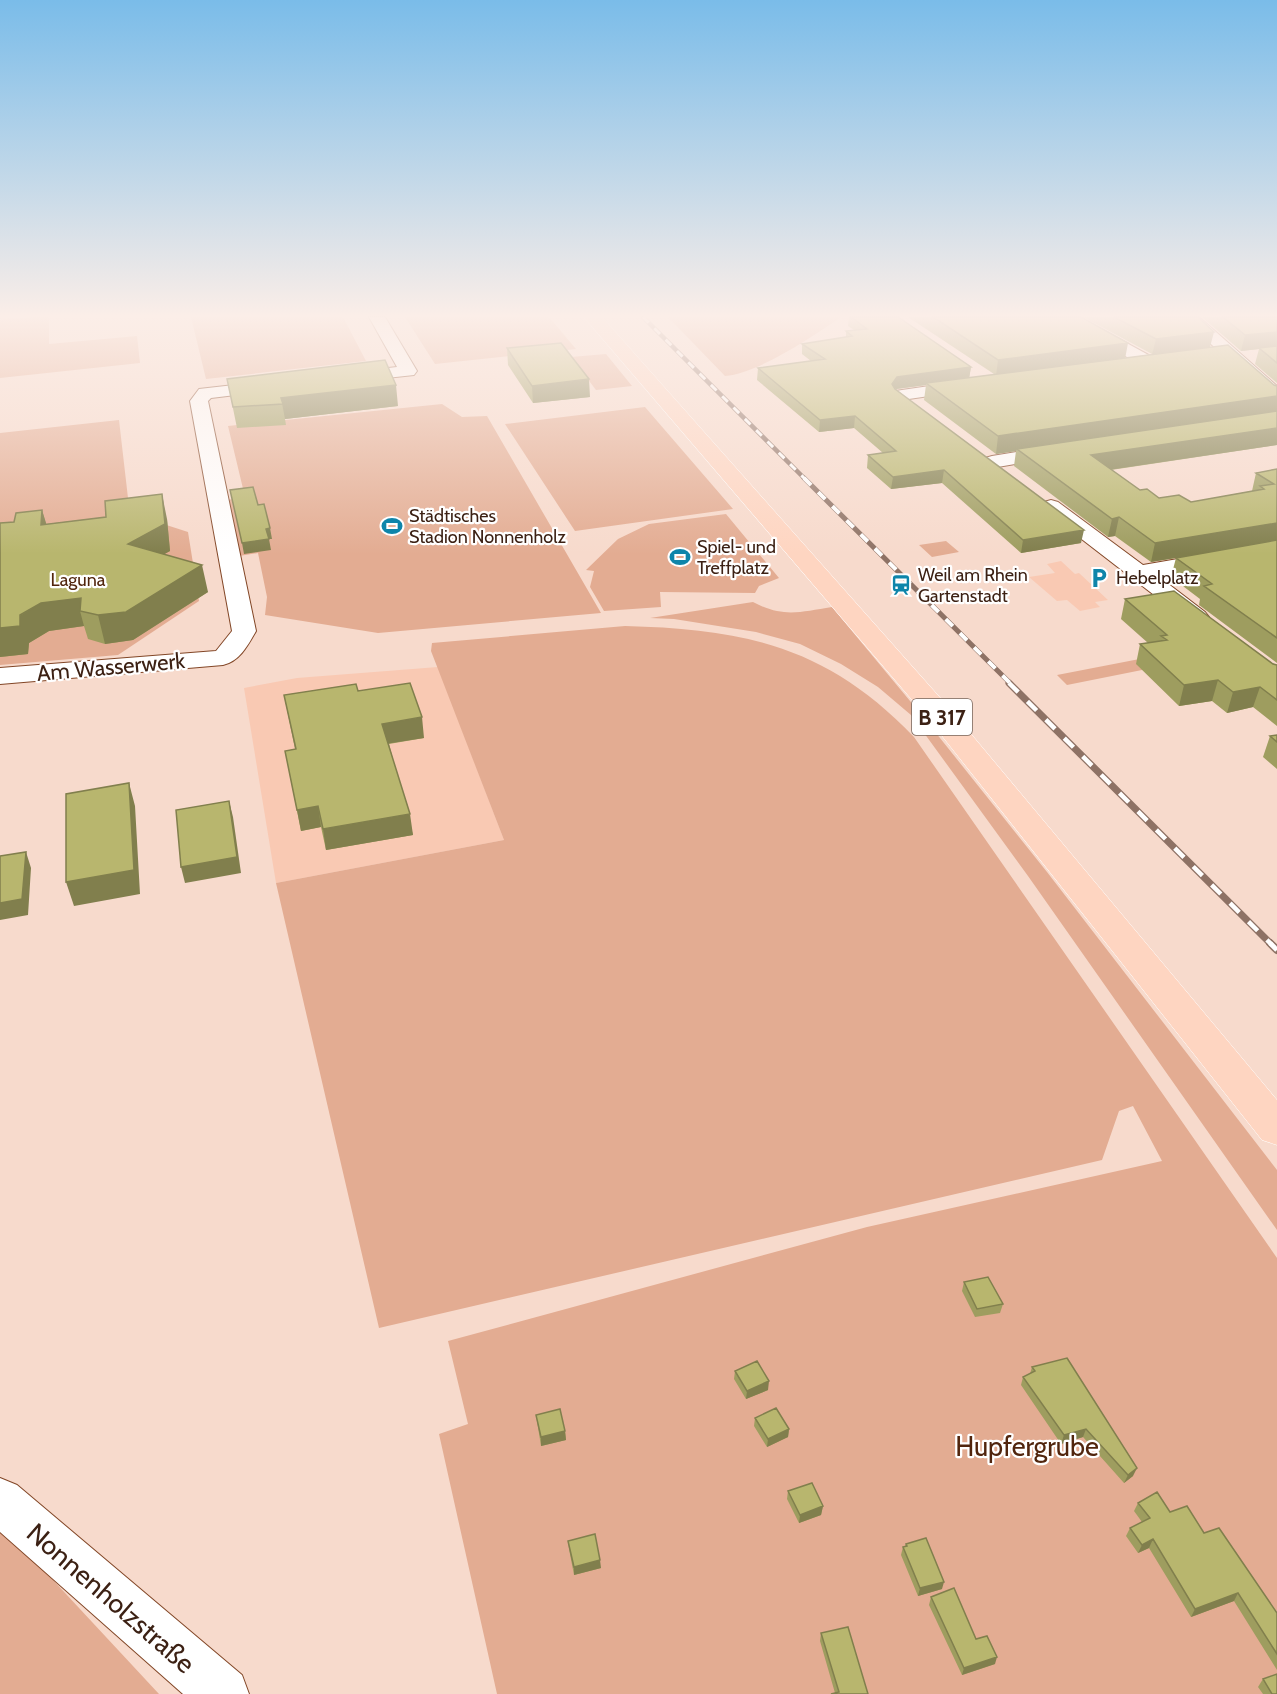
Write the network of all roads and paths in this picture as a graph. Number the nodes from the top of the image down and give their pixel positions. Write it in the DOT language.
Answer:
graph roads {
  1 [pos="202,396"];
  2 [pos="662,396"];
  3 [pos="903,396"];
  4 [pos="926,413"];
  5 [pos="1075,449"];
  6 [pos="1277,549"];
  7 [pos="1139,573"];
  8 [pos="1214,630"];
  9 [pos="0,676"];
  10 [pos="1277,1129"];
  11 [pos="0,1501"];
  12 [pos="223,1694"];
  1 -- 9 [label="street, Am Wasserwerk"];
  2 -- 10 [label="main road, B 317"];
  3 -- 4 [label="street"];
  5 -- 7 [label="street"];
  6 -- 7 [label="street"];
  7 -- 8 [label="street"];
  11 -- 12 [label="street, Nonnenholzstraße"];
}
